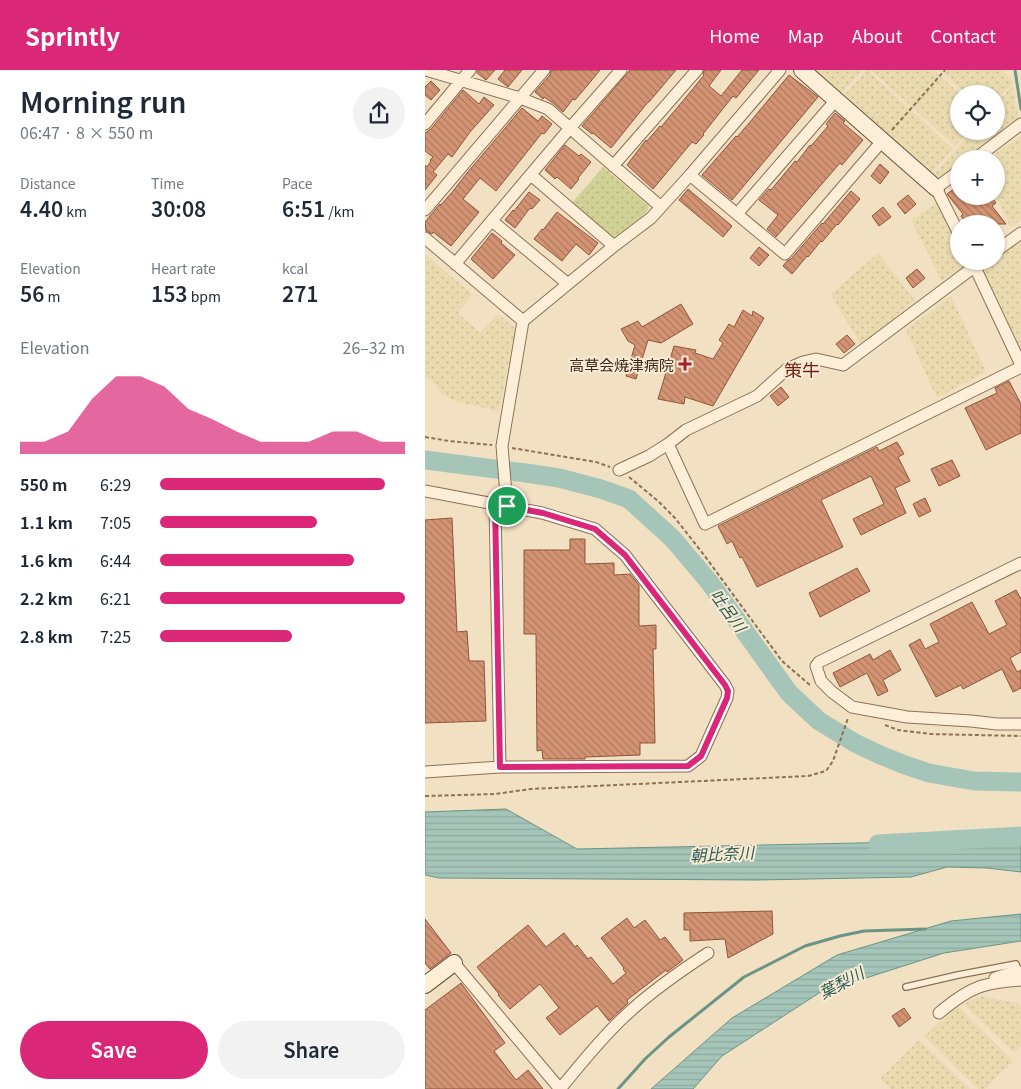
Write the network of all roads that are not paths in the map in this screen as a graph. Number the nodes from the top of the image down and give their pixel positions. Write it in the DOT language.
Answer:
graph roads {
  1 [pos="426,70"];
  2 [pos="470,70"];
  3 [pos="544,70"];
  4 [pos="621,70"];
  5 [pos="697,70"];
  6 [pos="779,70"];
  7 [pos="801,70"];
  8 [pos="460,81"];
  9 [pos="520,98"];
  10 [pos="836,100"];
  11 [pos="425,124"];
  12 [pos="1019,126"];
  13 [pos="570,128"];
  14 [pos="883,140"];
  15 [pos="987,150"];
  16 [pos="613,166"];
  17 [pos="531,175"];
  18 [pos="690,175"];
  19 [pos="950,178"];
  20 [pos="936,188"];
  21 [pos="661,207"];
  22 [pos="425,210"];
  23 [pos="737,214"];
  24 [pos="950,216"];
  25 [pos="492,221"];
  26 [pos="1021,233"];
  27 [pos="425,238"];
  28 [pos="1005,245"];
  29 [pos="614,246"];
  30 [pos="455,264"];
  31 [pos="967,270"];
  32 [pos="979,270"];
  33 [pos="568,284"];
  34 [pos="523,320"];
  35 [pos="1021,366"];
  36 [pos="668,444"];
  37 [pos="619,470"];
  38 [pos="425,491"];
  39 [pos="501,505"];
  40 [pos="1021,563"];
  41 [pos="1021,724"];
  42 [pos="500,767"];
  43 [pos="425,772"];
  44 [pos="708,953"];
  45 [pos="453,963"];
  46 [pos="1020,974"];
  47 [pos="425,985"];
  48 [pos="906,987"];
  49 [pos="939,1013"];
  50 [pos="560,1089"];
  1 -- 8 [label="street"];
  2 -- 8 [label="street"];
  3 -- 9 [label="street"];
  4 -- 13 [label="street"];
  5 -- 16 [label="street"];
  6 -- 18 [label="street"];
  7 -- 10 [label="street"];
  8 -- 9 [label="street"];
  8 -- 11 [label="street"];
  9 -- 13 [label="street"];
  9 -- 22 [label="street"];
  10 -- 14 [label="street"];
  10 -- 23 [label="street"];
  12 -- 15 [label="street"];
  13 -- 16 [label="street"];
  13 -- 17 [label="street"];
  14 -- 20 [label="street"];
  14 -- 23 [label="street"];
  16 -- 21 [label="street"];
  17 -- 25 [label="street"];
  17 -- 29 [label="street"];
  18 -- 21 [label="street"];
  18 -- 23 [label="street"];
  19 -- 20 [label="street"];
  20 -- 24 [label="street"];
  21 -- 29 [label="street"];
  25 -- 30 [label="street"];
  25 -- 33 [label="street"];
  26 -- 28 [label="street"];
  27 -- 30 [label="street"];
  29 -- 33 [label="street"];
  30 -- 34 [label="street"];
  31 -- 36 [label="street"];
  32 -- 35 [label="street"];
  33 -- 34 [label="street"];
  34 -- 39 [label="street"];
  35 -- 36 [label="street"];
  36 -- 37 [label="street"];
  38 -- 39 [label="street"];
  39 -- 42 [label="street"];
  39 -- 42 [label="street"];
  40 -- 41 [label="street"];
  42 -- 43 [label="street"];
  44 -- 50 [label="street"];
  45 -- 47 [label="street"];
  45 -- 50 [label="street"];
  46 -- 48 [label="lane"];
  46 -- 49 [label="street"];
}
